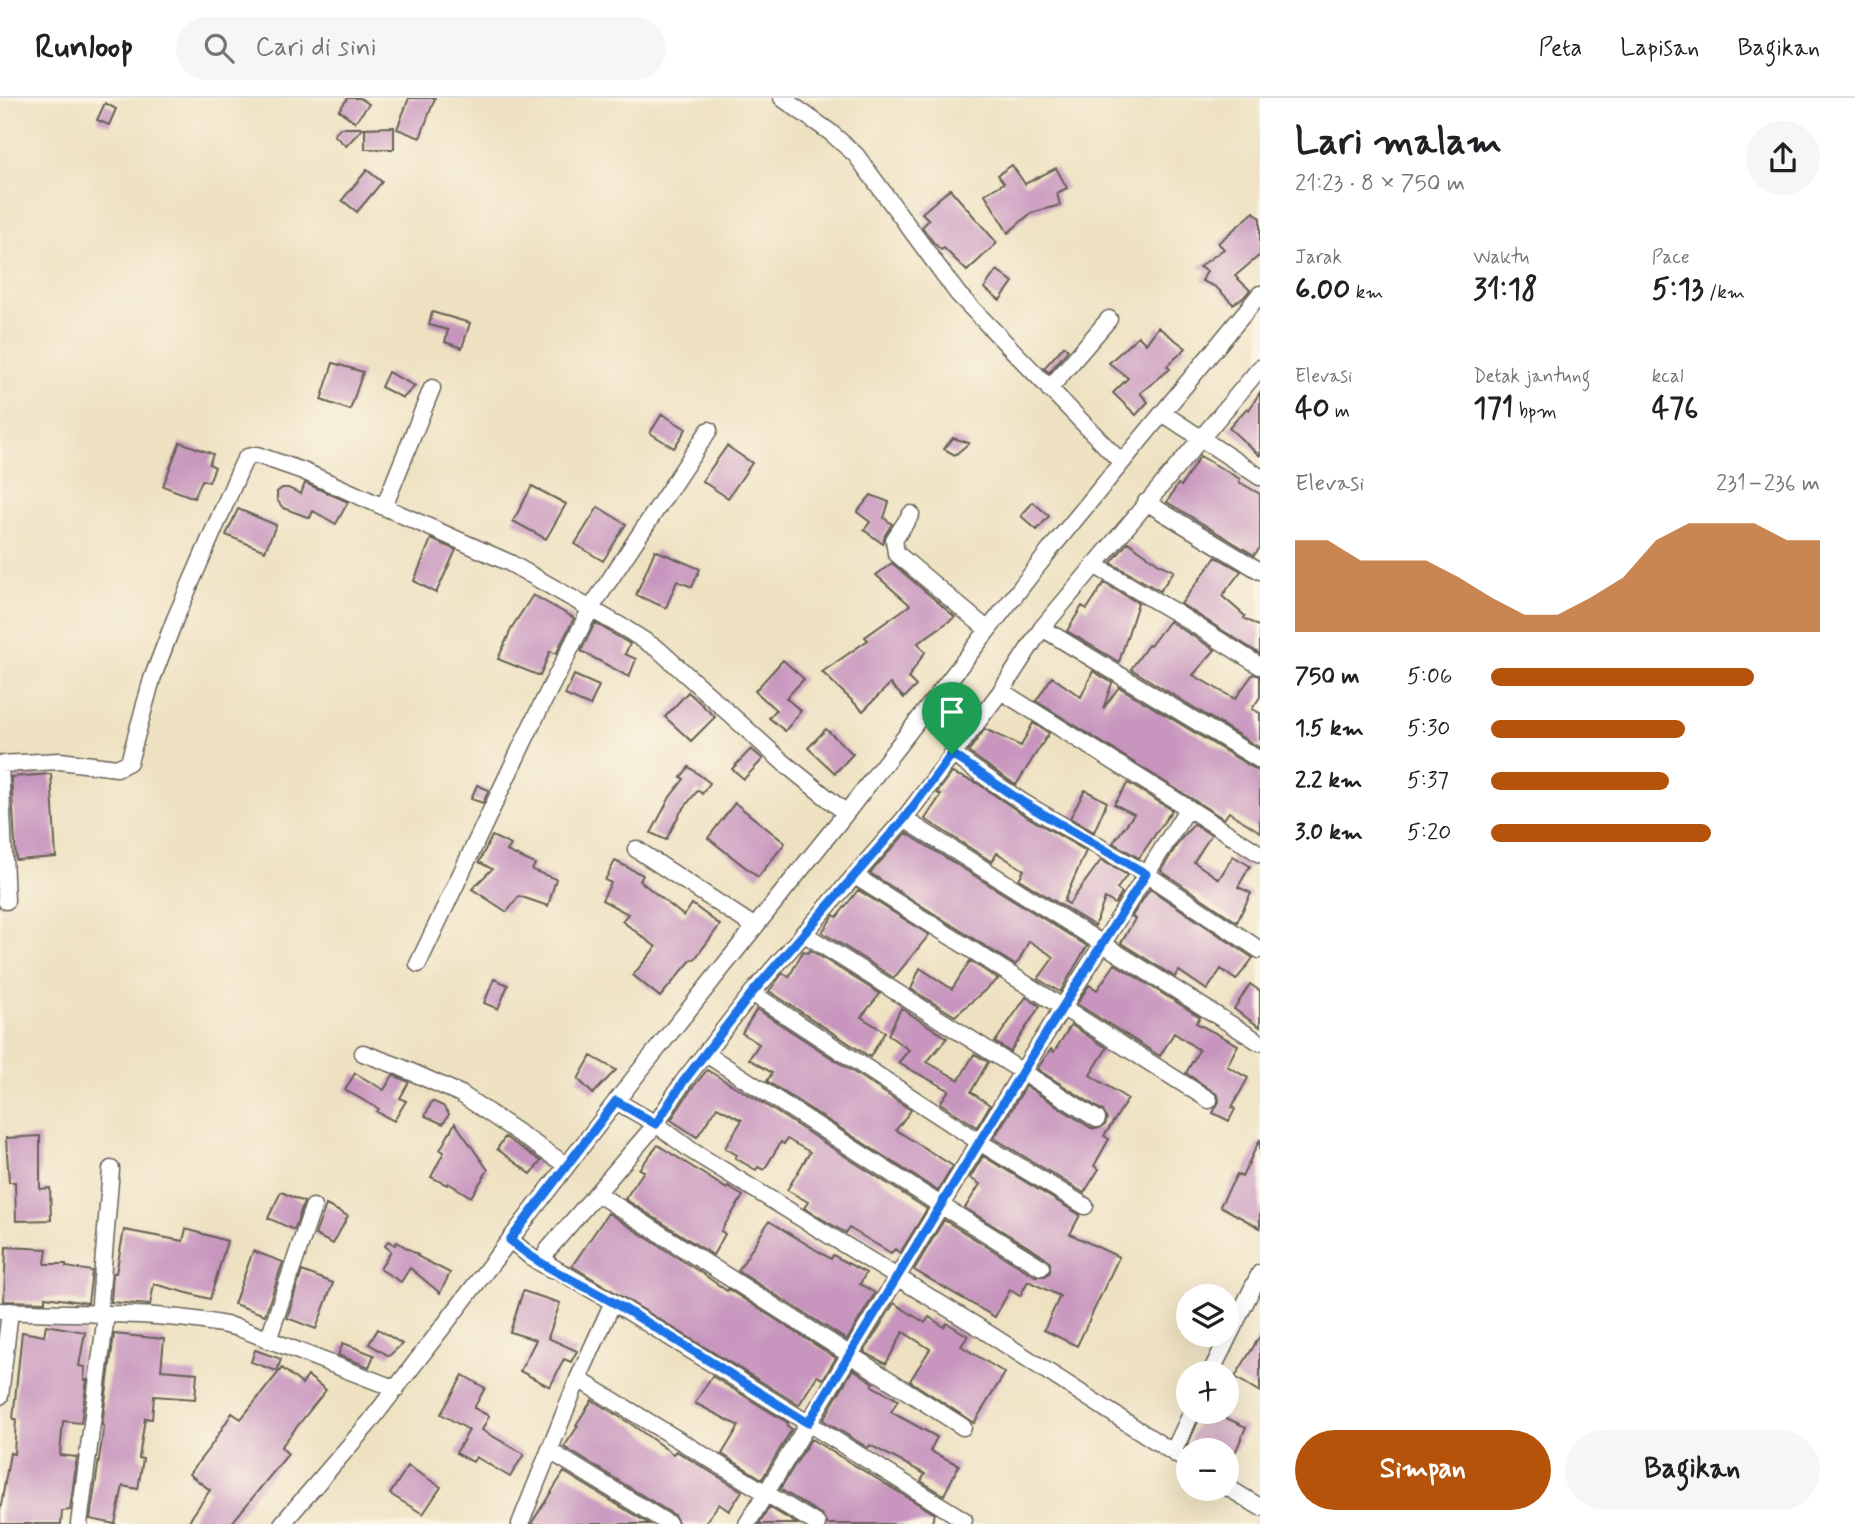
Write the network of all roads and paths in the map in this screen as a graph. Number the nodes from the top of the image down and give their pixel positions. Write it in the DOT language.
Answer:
graph roads {
  1 [pos="782,98"];
  2 [pos="1260,294"];
  3 [pos="1109,319"];
  4 [pos="1260,368"];
  5 [pos="432,388"];
  6 [pos="1049,389"];
  7 [pos="1167,416"];
  8 [pos="709,430"];
  9 [pos="1197,436"];
  10 [pos="1121,462"];
  11 [pos="1260,477"];
  12 [pos="1146,502"];
  13 [pos="384,507"];
  14 [pos="911,514"];
  15 [pos="1094,565"];
  16 [pos="1260,571"];
  17 [pos="591,608"];
  18 [pos="1042,628"];
  19 [pos="988,630"];
  20 [pos="1260,666"];
  21 [pos="1001,691"];
  22 [pos="952,754"];
  23 [pos="1260,760"];
  24 [pos="0,764"];
  25 [pos="1188,808"];
  26 [pos="846,813"];
  27 [pos="904,819"];
  28 [pos="636,849"];
  29 [pos="1260,854"];
  30 [pos="1146,874"];
  31 [pos="855,876"];
  32 [pos="6,901"];
  33 [pos="755,927"];
  34 [pos="803,933"];
  35 [pos="1104,944"];
  36 [pos="1260,950"];
  37 [pos="418,964"];
  38 [pos="752,993"];
  39 [pos="1063,1009"];
  40 [pos="1259,1042"];
  41 [pos="363,1053"];
  42 [pos="706,1054"];
  43 [pos="1022,1072"];
  44 [pos="1209,1100"];
  45 [pos="620,1103"];
  46 [pos="649,1119"];
  47 [pos="1097,1119"];
  48 [pos="981,1143"];
  49 [pos="566,1166"];
  50 [pos="111,1169"];
  51 [pos="598,1194"];
  52 [pos="942,1206"];
  53 [pos="1085,1206"];
  54 [pos="313,1208"];
  55 [pos="510,1240"];
  56 [pos="1041,1268"];
  57 [pos="558,1271"];
  58 [pos="1260,1273"];
  59 [pos="897,1277"];
  60 [pos="613,1302"];
  61 [pos="5,1311"];
  62 [pos="103,1315"];
  63 [pos="268,1340"];
  64 [pos="849,1357"];
  65 [pos="1216,1361"];
  66 [pos="578,1379"];
  67 [pos="396,1389"];
  68 [pos="0,1396"];
  69 [pos="808,1423"];
  70 [pos="1186,1424"];
  71 [pos="963,1427"];
  72 [pos="550,1451"];
  73 [pos="1173,1452"];
  74 [pos="1176,1454"];
  75 [pos="767,1493"];
  76 [pos="1239,1494"];
  77 [pos="1260,1507"];
  78 [pos="964,1520"];
  79 [pos="79,1524"];
  80 [pos="282,1524"];
  81 [pos="520,1524"];
  82 [pos="669,1524"];
  83 [pos="747,1524"];
  84 [pos="817,1524"];
  1 -- 6 [label="street"];
  2 -- 7 [label="street"];
  3 -- 6 [label="street"];
  4 -- 9 [label="street"];
  5 -- 13 [label="street"];
  6 -- 10 [label="street"];
  7 -- 9 [label="street"];
  7 -- 10 [label="street"];
  8 -- 17 [label="street"];
  9 -- 11 [label="street"];
  9 -- 12 [label="street"];
  10 -- 19 [label="street"];
  12 -- 15 [label="street"];
  12 -- 16 [label="street"];
  13 -- 17 [label="street"];
  13 -- 24 [label="street"];
  14 -- 19 [label="street"];
  15 -- 18 [label="street"];
  15 -- 20 [label="street"];
  17 -- 26 [label="street"];
  17 -- 37 [label="street"];
  18 -- 21 [label="street"];
  18 -- 23 [label="street"];
  19 -- 26 [label="street"];
  21 -- 22 [label="street"];
  21 -- 25 [label="street"];
  22 -- 27 [label="street"];
  22 -- 30 [label="street"];
  24 -- 32 [label="street"];
  25 -- 29 [label="street"];
  25 -- 30 [label="street"];
  26 -- 33 [label="street"];
  27 -- 31 [label="street"];
  27 -- 35 [label="street"];
  28 -- 33 [label="street"];
  30 -- 35 [label="street"];
  30 -- 36 [label="street"];
  31 -- 34 [label="street"];
  31 -- 39 [label="street"];
  33 -- 45 [label="street"];
  34 -- 38 [label="street"];
  34 -- 43 [label="street"];
  35 -- 39 [label="street"];
  35 -- 40 [label="street"];
  38 -- 42 [label="street"];
  38 -- 48 [label="street"];
  39 -- 43 [label="street"];
  39 -- 44 [label="street"];
  41 -- 49 [label="street"];
  42 -- 46 [label="street"];
  42 -- 52 [label="street"];
  43 -- 47 [label="street"];
  43 -- 48 [label="street"];
  45 -- 46 [label="street"];
  45 -- 49 [label="street"];
  46 -- 51 [label="street"];
  46 -- 59 [label="street"];
  48 -- 52 [label="street"];
  48 -- 53 [label="street"];
  49 -- 55 [label="street"];
  50 -- 62 [label="street"];
  51 -- 57 [label="street"];
  51 -- 64 [label="street"];
  52 -- 56 [label="street"];
  52 -- 59 [label="street"];
  54 -- 63 [label="street"];
  55 -- 57 [label="street"];
  55 -- 67 [label="street"];
  57 -- 60 [label="street"];
  58 -- 65 [label="street"];
  59 -- 64 [label="street"];
  59 -- 73 [label="street"];
  60 -- 66 [label="street"];
  60 -- 69 [label="street"];
  61 -- 62 [label="street"];
  61 -- 68 [label="street"];
  62 -- 63 [label="street"];
  62 -- 79 [label="street"];
  63 -- 67 [label="street"];
  64 -- 69 [label="street"];
  64 -- 71 [label="street"];
  66 -- 72 [label="street"];
  66 -- 75 [label="street"];
  67 -- 80 [label="street"];
  69 -- 75 [label="street"];
  69 -- 78 [label="street"];
  70 -- 73 [label="street"];
  72 -- 81 [label="street"];
  72 -- 82 [label="street"];
  73 -- 74 [label="street"];
  75 -- 83 [label="street"];
  75 -- 84 [label="street"];
  76 -- 77 [label="street"];
}
